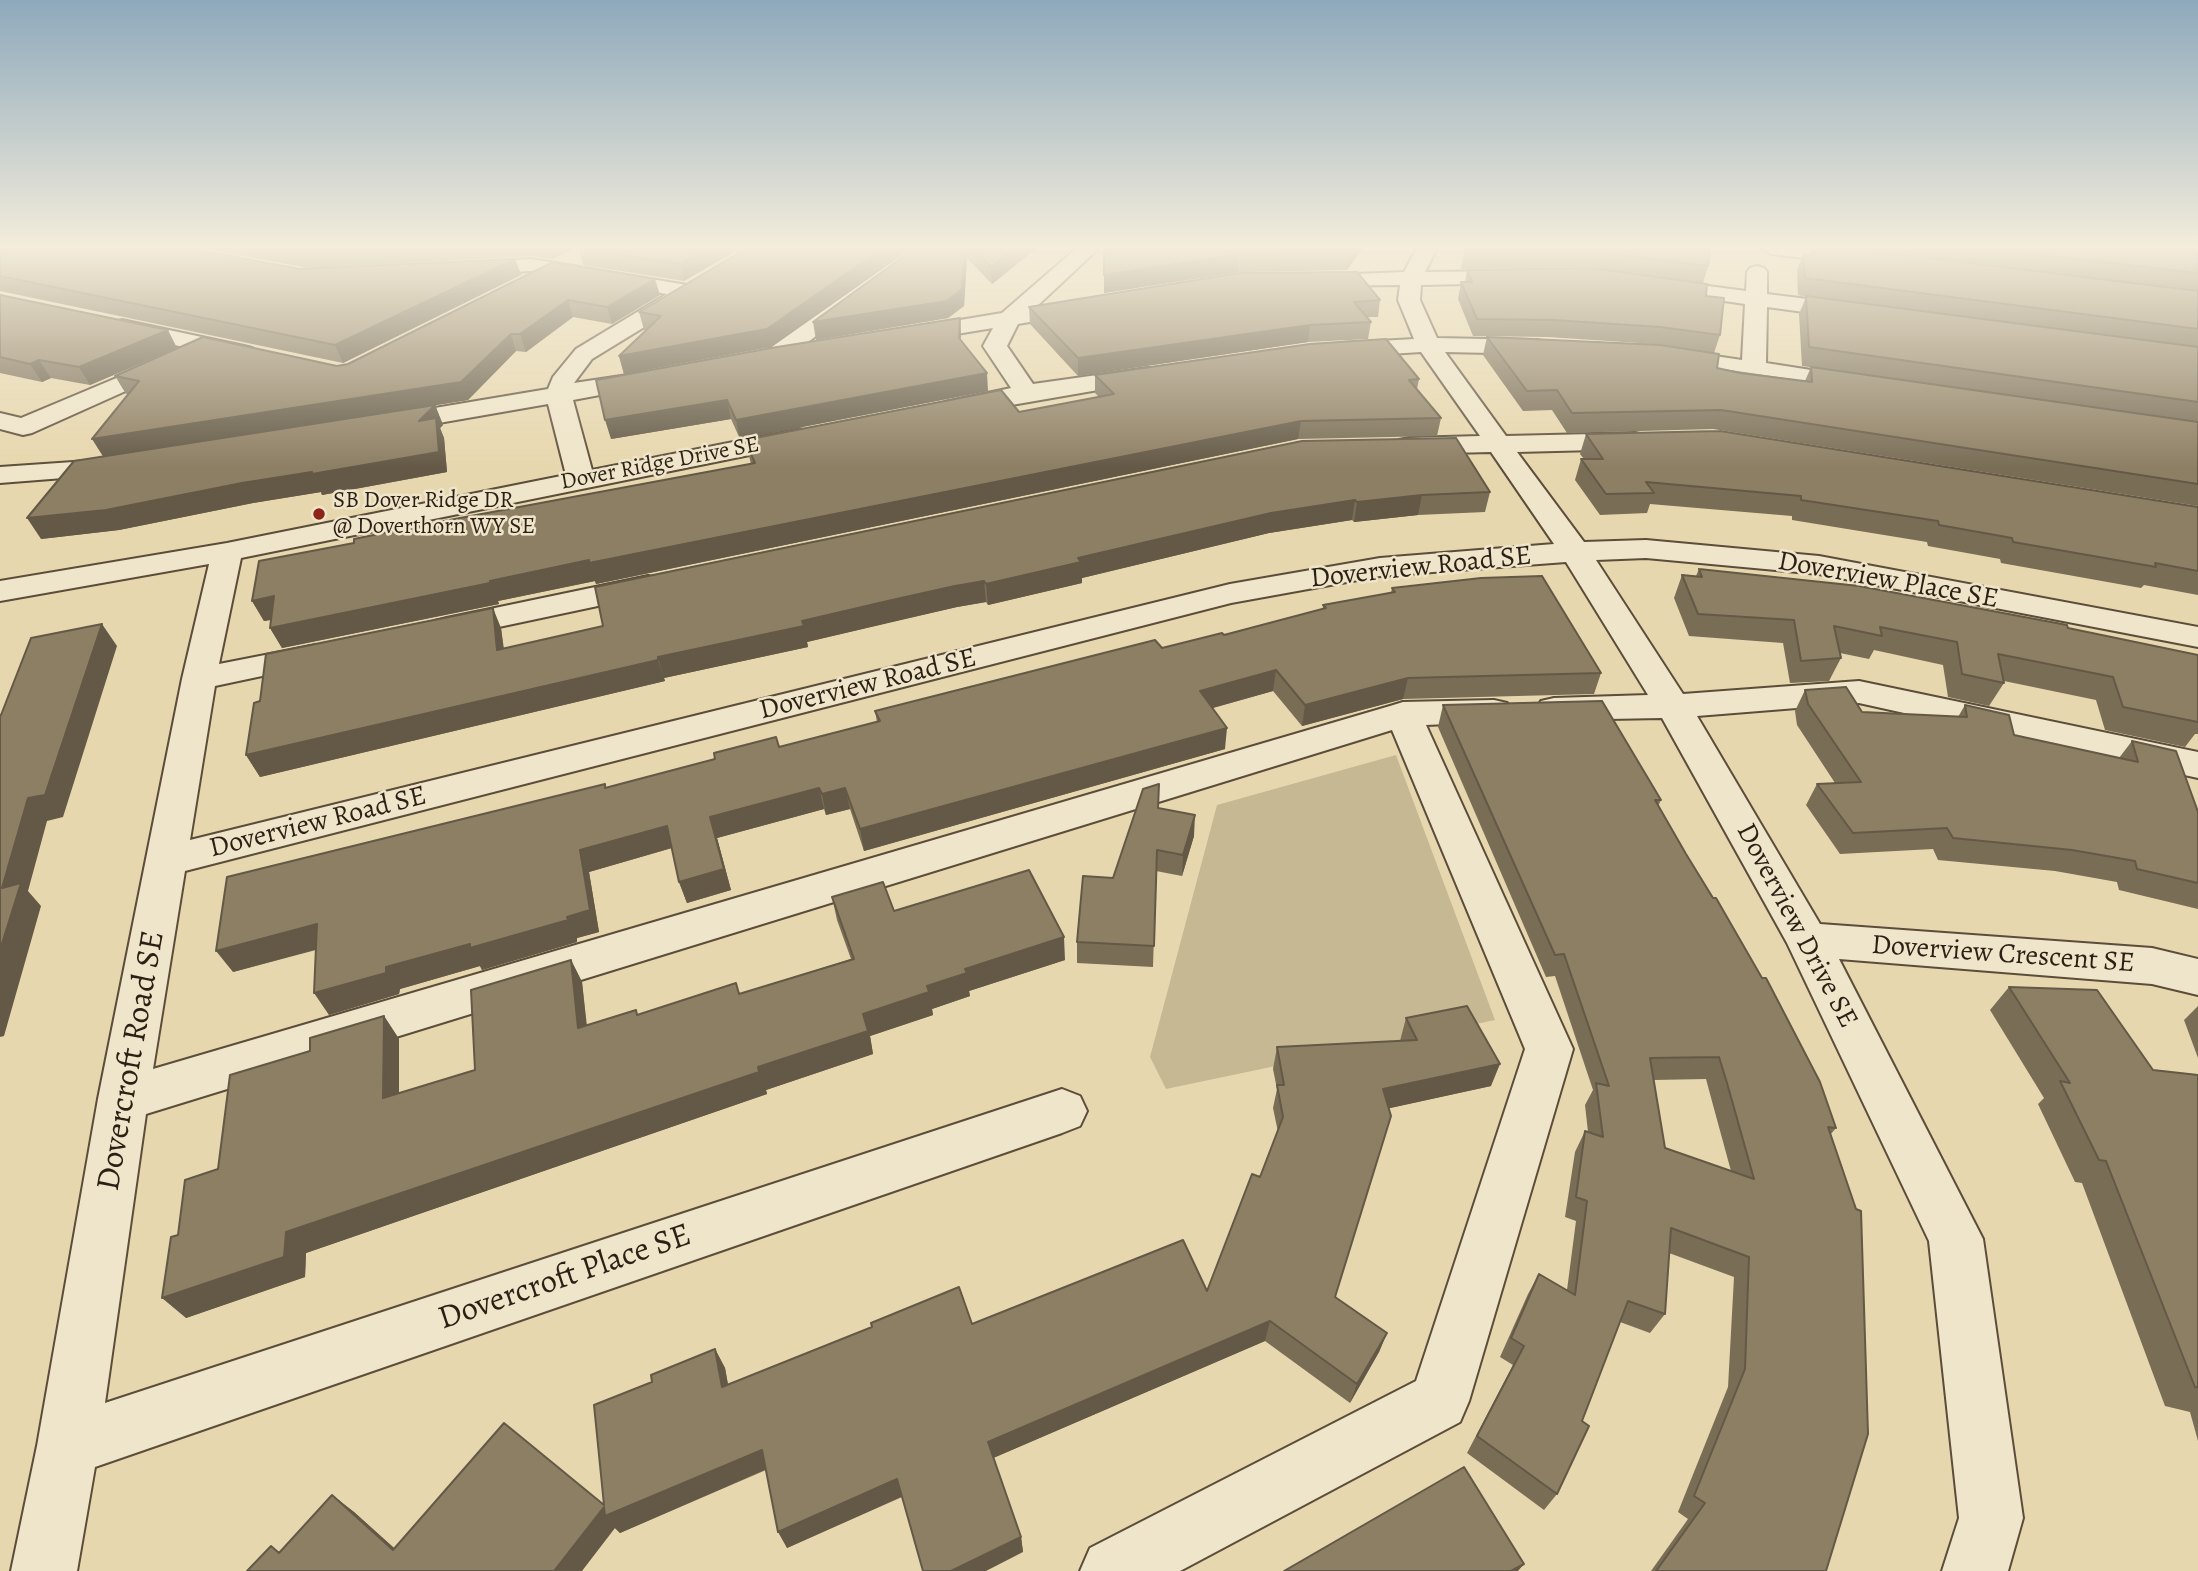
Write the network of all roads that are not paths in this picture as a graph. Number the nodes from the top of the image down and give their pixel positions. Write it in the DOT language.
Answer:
graph roads {
  1 [pos="637,321"];
  2 [pos="823,321"];
  3 [pos="989,321"];
  4 [pos="1008,321"];
  5 [pos="1418,321"];
  6 [pos="1755,321"];
  7 [pos="104,323"];
  8 [pos="883,338"];
  9 [pos="209,345"];
  10 [pos="1429,345"];
  11 [pos="828,347"];
  12 [pos="1562,348"];
  13 [pos="1322,351"];
  14 [pos="1640,354"];
  15 [pos="774,356"];
  16 [pos="271,358"];
  17 [pos="746,361"];
  18 [pos="1754,368"];
  19 [pos="1170,372"];
  20 [pos="664,376"];
  21 [pos="1878,387"];
  22 [pos="1026,393"];
  23 [pos="559,396"];
  24 [pos="932,411"];
  25 [pos="12,424"];
  26 [pos="366,427"];
  27 [pos="824,432"];
  28 [pos="1658,441"];
  29 [pos="1499,443"];
  30 [pos="1379,447"];
  31 [pos="146,463"];
  32 [pos="0,475"];
  33 [pos="582,480"];
  34 [pos="227,552"];
  35 [pos="1575,552"];
  36 [pos="678,580"];
  37 [pos="0,591"];
  38 [pos="422,633"];
  39 [pos="2198,637"];
  40 [pos="343,649"];
  41 [pos="199,679"];
  42 [pos="1673,706"];
  43 [pos="1403,714"];
  44 [pos="2198,765"];
  45 [pos="168,860"];
  46 [pos="1807,940"];
  47 [pos="2198,977"];
  48 [pos="123,1100"];
  49 [pos="1062,1111"];
  50 [pos="68,1446"];
  51 [pos="44,1571"];
  52 [pos="1113,1571"];
  53 [pos="1975,1571"];
  1 -- 23 [label="street"];
  2 -- 15 [label="street"];
  3 -- 8 [label="street"];
  4 -- 22 [label="street"];
  5 -- 10 [label="street, Doverview Drive SE"];
  6 -- 18 [label="street"];
  7 -- 9 [label="street"];
  9 -- 16 [label="street"];
  9 -- 25 [label="street"];
  10 -- 12 [label="street"];
  10 -- 13 [label="street"];
  10 -- 29 [label="street, Doverview Drive SE"];
  11 -- 15 [label="street"];
  14 -- 18 [label="street"];
  15 -- 17 [label="street"];
  18 -- 21 [label="street"];
  19 -- 22 [label="street"];
  20 -- 23 [label="street"];
  22 -- 24 [label="street"];
  23 -- 26 [label="street"];
  23 -- 33 [label="street"];
  27 -- 33 [label="street, Dover Ridge Drive SE"];
  28 -- 29 [label="street"];
  29 -- 30 [label="street"];
  29 -- 35 [label="street, Doverview Drive SE"];
  31 -- 32 [label="street"];
  33 -- 34 [label="street, Dover Ridge Drive SE"];
  34 -- 37 [label="street, Dover Ridge Drive SE"];
  34 -- 41 [label="street, Dovercroft Road SE"];
  35 -- 39 [label="street, Doverview Place SE"];
  35 -- 42 [label="street, Doverview Drive SE"];
  35 -- 45 [label="street, Doverview Road SE"];
  36 -- 38 [label="street"];
  40 -- 41 [label="street"];
  41 -- 45 [label="street, Dovercroft Road SE"];
  42 -- 43 [label="street"];
  42 -- 44 [label="street"];
  42 -- 46 [label="street, Doverview Drive SE"];
  43 -- 48 [label="street"];
  43 -- 52 [label="street"];
  45 -- 48 [label="street, Dovercroft Road SE"];
  46 -- 47 [label="street, Doverview Crescent SE"];
  46 -- 53 [label="street, Doverview Drive SE"];
  48 -- 50 [label="street, Dovercroft Road SE"];
  49 -- 50 [label="street, Dovercroft Place SE"];
  50 -- 51 [label="street, Dovercroft Road SE"];
}
